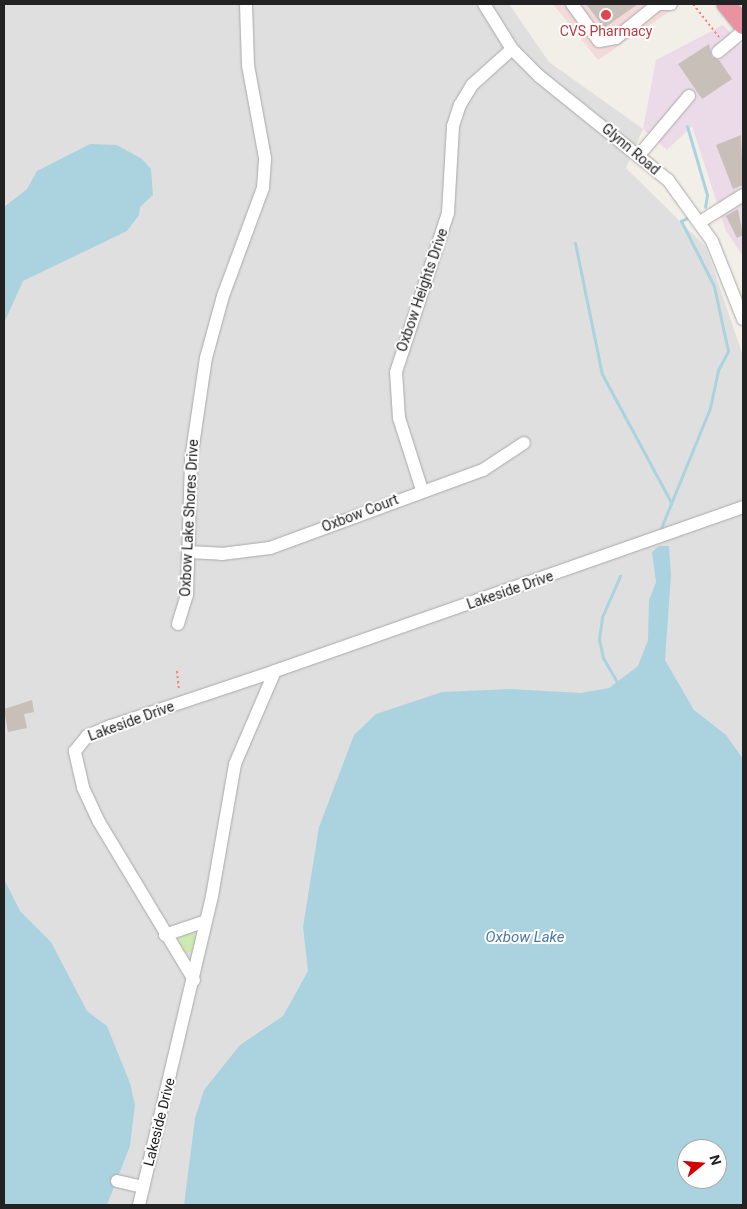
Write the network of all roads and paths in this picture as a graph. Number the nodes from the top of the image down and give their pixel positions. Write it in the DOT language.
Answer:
graph roads {
  1 [pos="246,4"];
  2 [pos="484,4"];
  3 [pos="572,4"];
  4 [pos="658,4"];
  5 [pos="671,4"];
  6 [pos="693,4"];
  7 [pos="726,4"];
  8 [pos="743,25"];
  9 [pos="743,31"];
  10 [pos="729,43"];
  11 [pos="512,49"];
  12 [pos="718,52"];
  13 [pos="689,96"];
  14 [pos="640,154"];
  15 [pos="743,195"];
  16 [pos="700,222"];
  17 [pos="743,319"];
  18 [pos="524,443"];
  19 [pos="422,490"];
  20 [pos="743,507"];
  21 [pos="188,552"];
  22 [pos="178,624"];
  23 [pos="177,671"];
  24 [pos="275,671"];
  25 [pos="181,703"];
  26 [pos="206,921"];
  27 [pos="165,935"];
  28 [pos="194,980"];
  29 [pos="117,1181"];
  30 [pos="143,1187"];
  31 [pos="139,1205"];
  1 -- 21 [label="street, Oxbow Lake Shores Drive"];
  2 -- 11 [label="street, Glynn Road"];
  3 -- 4 [label="street"];
  4 -- 5 [label="street"];
  6 -- 10 [label="path"];
  7 -- 8 [label="highway"];
  9 -- 10 [label="street"];
  10 -- 12 [label="street"];
  11 -- 14 [label="street, Glynn Road"];
  11 -- 19 [label="street, Oxbow Heights Drive"];
  13 -- 14 [label="street"];
  14 -- 16 [label="street, Glynn Road"];
  15 -- 16 [label="street"];
  16 -- 17 [label="street, Glynn Road"];
  18 -- 19 [label="street, Oxbow Court"];
  19 -- 21 [label="street, Oxbow Court"];
  20 -- 24 [label="street, Lakeside Drive"];
  21 -- 22 [label="street, Oxbow Lake Shores Drive"];
  23 -- 25 [label="path"];
  24 -- 25 [label="street, Lakeside Drive"];
  24 -- 26 [label="street, Lakeside Drive"];
  25 -- 27 [label="street, Lakeside Drive"];
  26 -- 27 [label="street"];
  26 -- 28 [label="street, Lakeside Drive"];
  27 -- 28 [label="street, Lakeside Drive"];
  28 -- 30 [label="street, Lakeside Drive"];
  29 -- 30 [label="street"];
  30 -- 31 [label="street, Lakeside Drive"];
}
